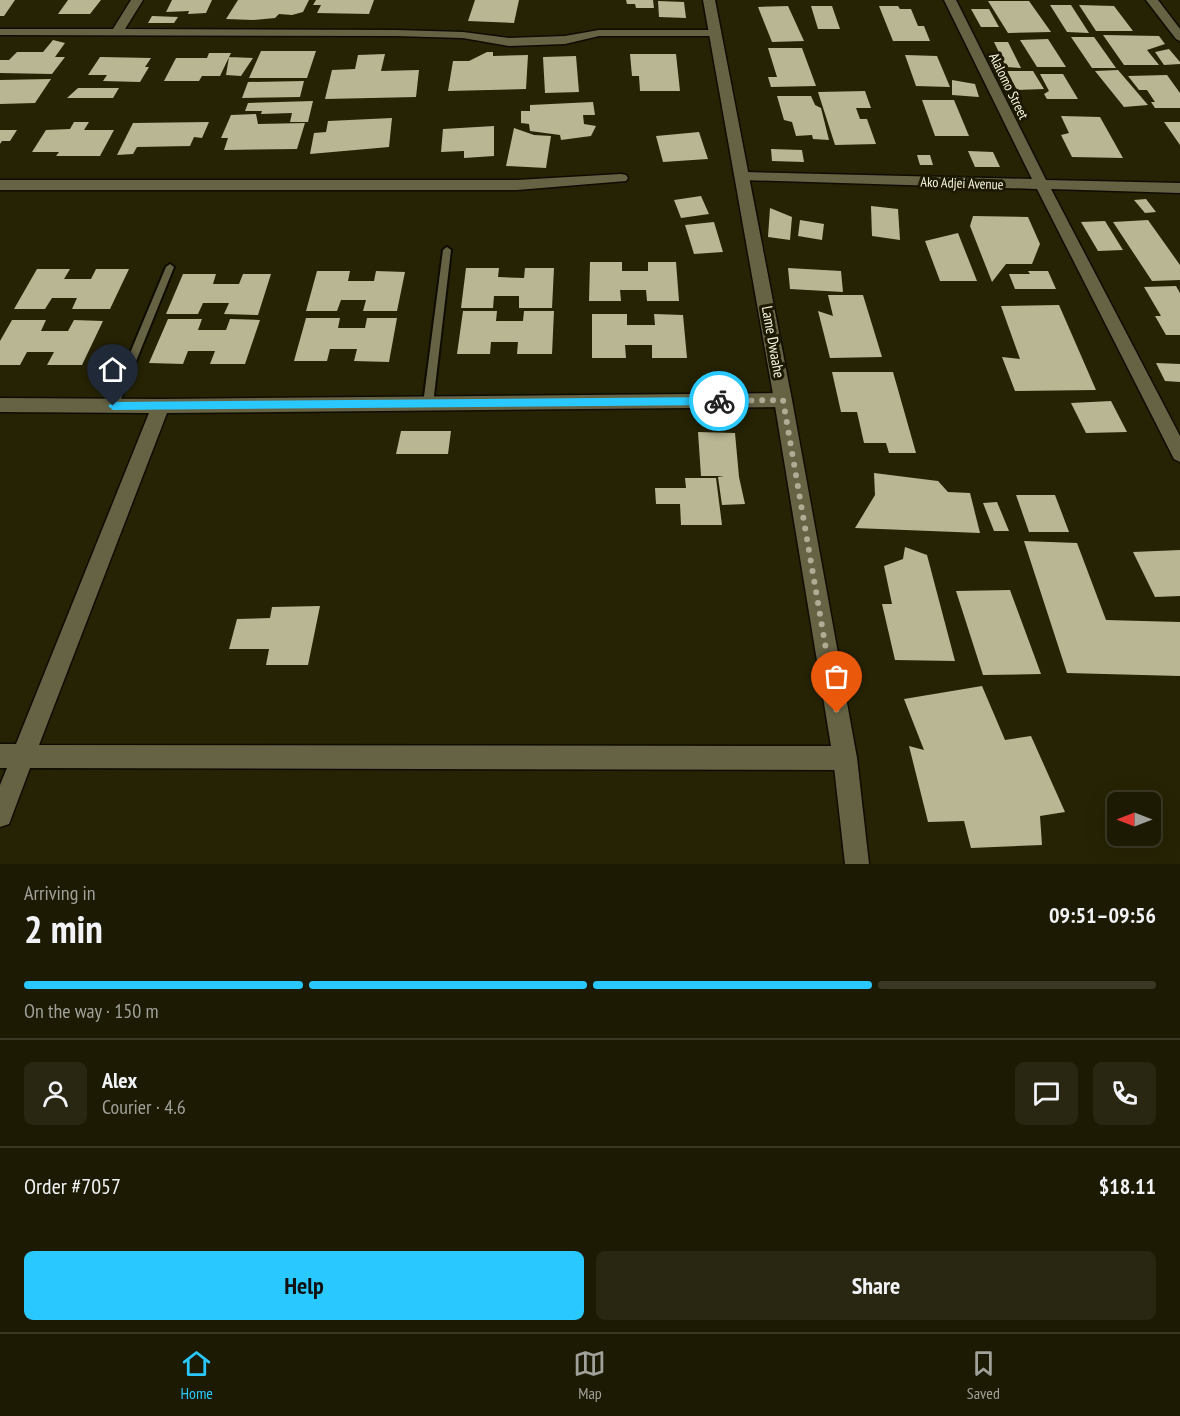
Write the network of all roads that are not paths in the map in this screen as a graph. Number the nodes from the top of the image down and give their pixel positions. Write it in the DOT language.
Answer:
graph roads {
  1 [pos="137,0"];
  2 [pos="709,0"];
  3 [pos="950,0"];
  4 [pos="1152,0"];
  5 [pos="0,32"];
  6 [pos="117,32"];
  7 [pos="714,33"];
  8 [pos="1180,37"];
  9 [pos="743,176"];
  10 [pos="621,178"];
  11 [pos="0,185"];
  12 [pos="1042,185"];
  13 [pos="1180,188"];
  14 [pos="447,250"];
  15 [pos="170,267"];
  16 [pos="783,400"];
  17 [pos="428,404"];
  18 [pos="0,405"];
  19 [pos="113,406"];
  20 [pos="161,406"];
  21 [pos="1180,454"];
  22 [pos="12,756"];
  23 [pos="845,758"];
  24 [pos="0,815"];
  25 [pos="857,864"];
  1 -- 6 [label="street"];
  2 -- 7 [label="street, Lame Dwaahe"];
  3 -- 12 [label="street, Alalomo Street"];
  4 -- 8 [label="street"];
  5 -- 6 [label="street"];
  6 -- 7 [label="street"];
  7 -- 9 [label="street, Lame Dwaahe"];
  9 -- 12 [label="street, Ako Adjei Avenue"];
  9 -- 16 [label="street, Lame Dwaahe"];
  10 -- 11 [label="street"];
  12 -- 13 [label="street, Ako Adjei Avenue"];
  12 -- 21 [label="street, Alalomo Street"];
  14 -- 17 [label="lane"];
  15 -- 19 [label="lane"];
  16 -- 17 [label="street"];
  16 -- 23 [label="street, Lame Dwaahe"];
  17 -- 20 [label="street"];
  18 -- 19 [label="street"];
  19 -- 20 [label="street"];
  20 -- 22 [label="street"];
  22 -- 23 [label="street"];
  22 -- 24 [label="street"];
  23 -- 25 [label="street, Lame Dwaahe"];
}
